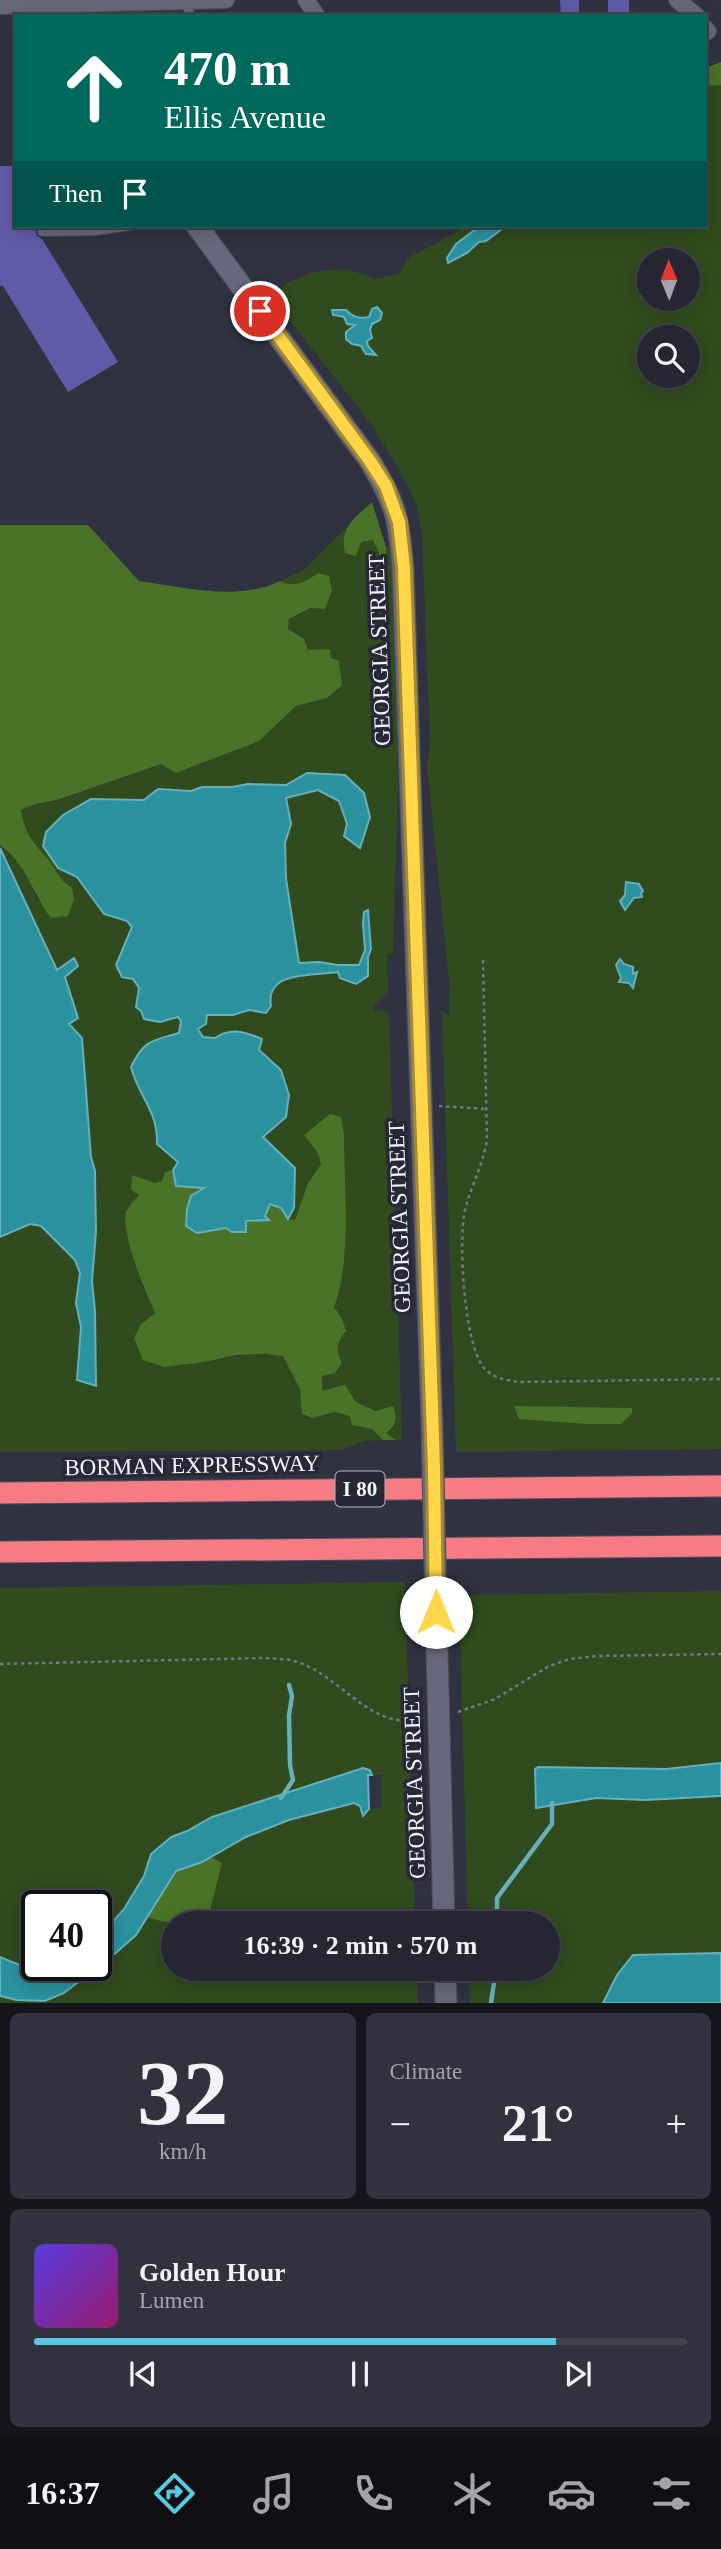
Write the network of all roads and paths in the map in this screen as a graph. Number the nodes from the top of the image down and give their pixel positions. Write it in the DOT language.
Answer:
graph roads {
  1 [pos="226,0"];
  2 [pos="677,0"];
  3 [pos="164,1"];
  4 [pos="183,1"];
  5 [pos="0,6"];
  6 [pos="36,7"];
  7 [pos="694,14"];
  8 [pos="116,228"];
  9 [pos="198,228"];
  10 [pos="42,232"];
  11 [pos="483,960"];
  12 [pos="422,1107"];
  13 [pos="487,1110"];
  14 [pos="721,1379"];
  15 [pos="721,1486"];
  16 [pos="0,1493"];
  17 [pos="721,1546"];
  18 [pos="6,1553"];
  19 [pos="721,1654"];
  20 [pos="0,1664"];
  21 [pos="460,1712"];
  22 [pos="389,1718"];
  23 [pos="444,1911"];
  24 [pos="445,1981"];
  25 [pos="446,2003"];
  1 -- 4 [label="street"];
  2 -- 7 [label="street"];
  3 -- 4 [label="street"];
  3 -- 6 [label="street"];
  5 -- 6 [label="street"];
  8 -- 10 [label="lane"];
  9 -- 12 [label="street, GEORGIA STREET"];
  11 -- 13 [label="path"];
  12 -- 13 [label="path"];
  12 -- 23 [label="street, GEORGIA STREET, bridge"];
  13 -- 14 [label="path"];
  15 -- 16 [label="highway, BORMAN EXPRESSWAY / I 80"];
  17 -- 18 [label="highway"];
  19 -- 21 [label="path"];
  20 -- 22 [label="path"];
  24 -- 25 [label="street"];
}
